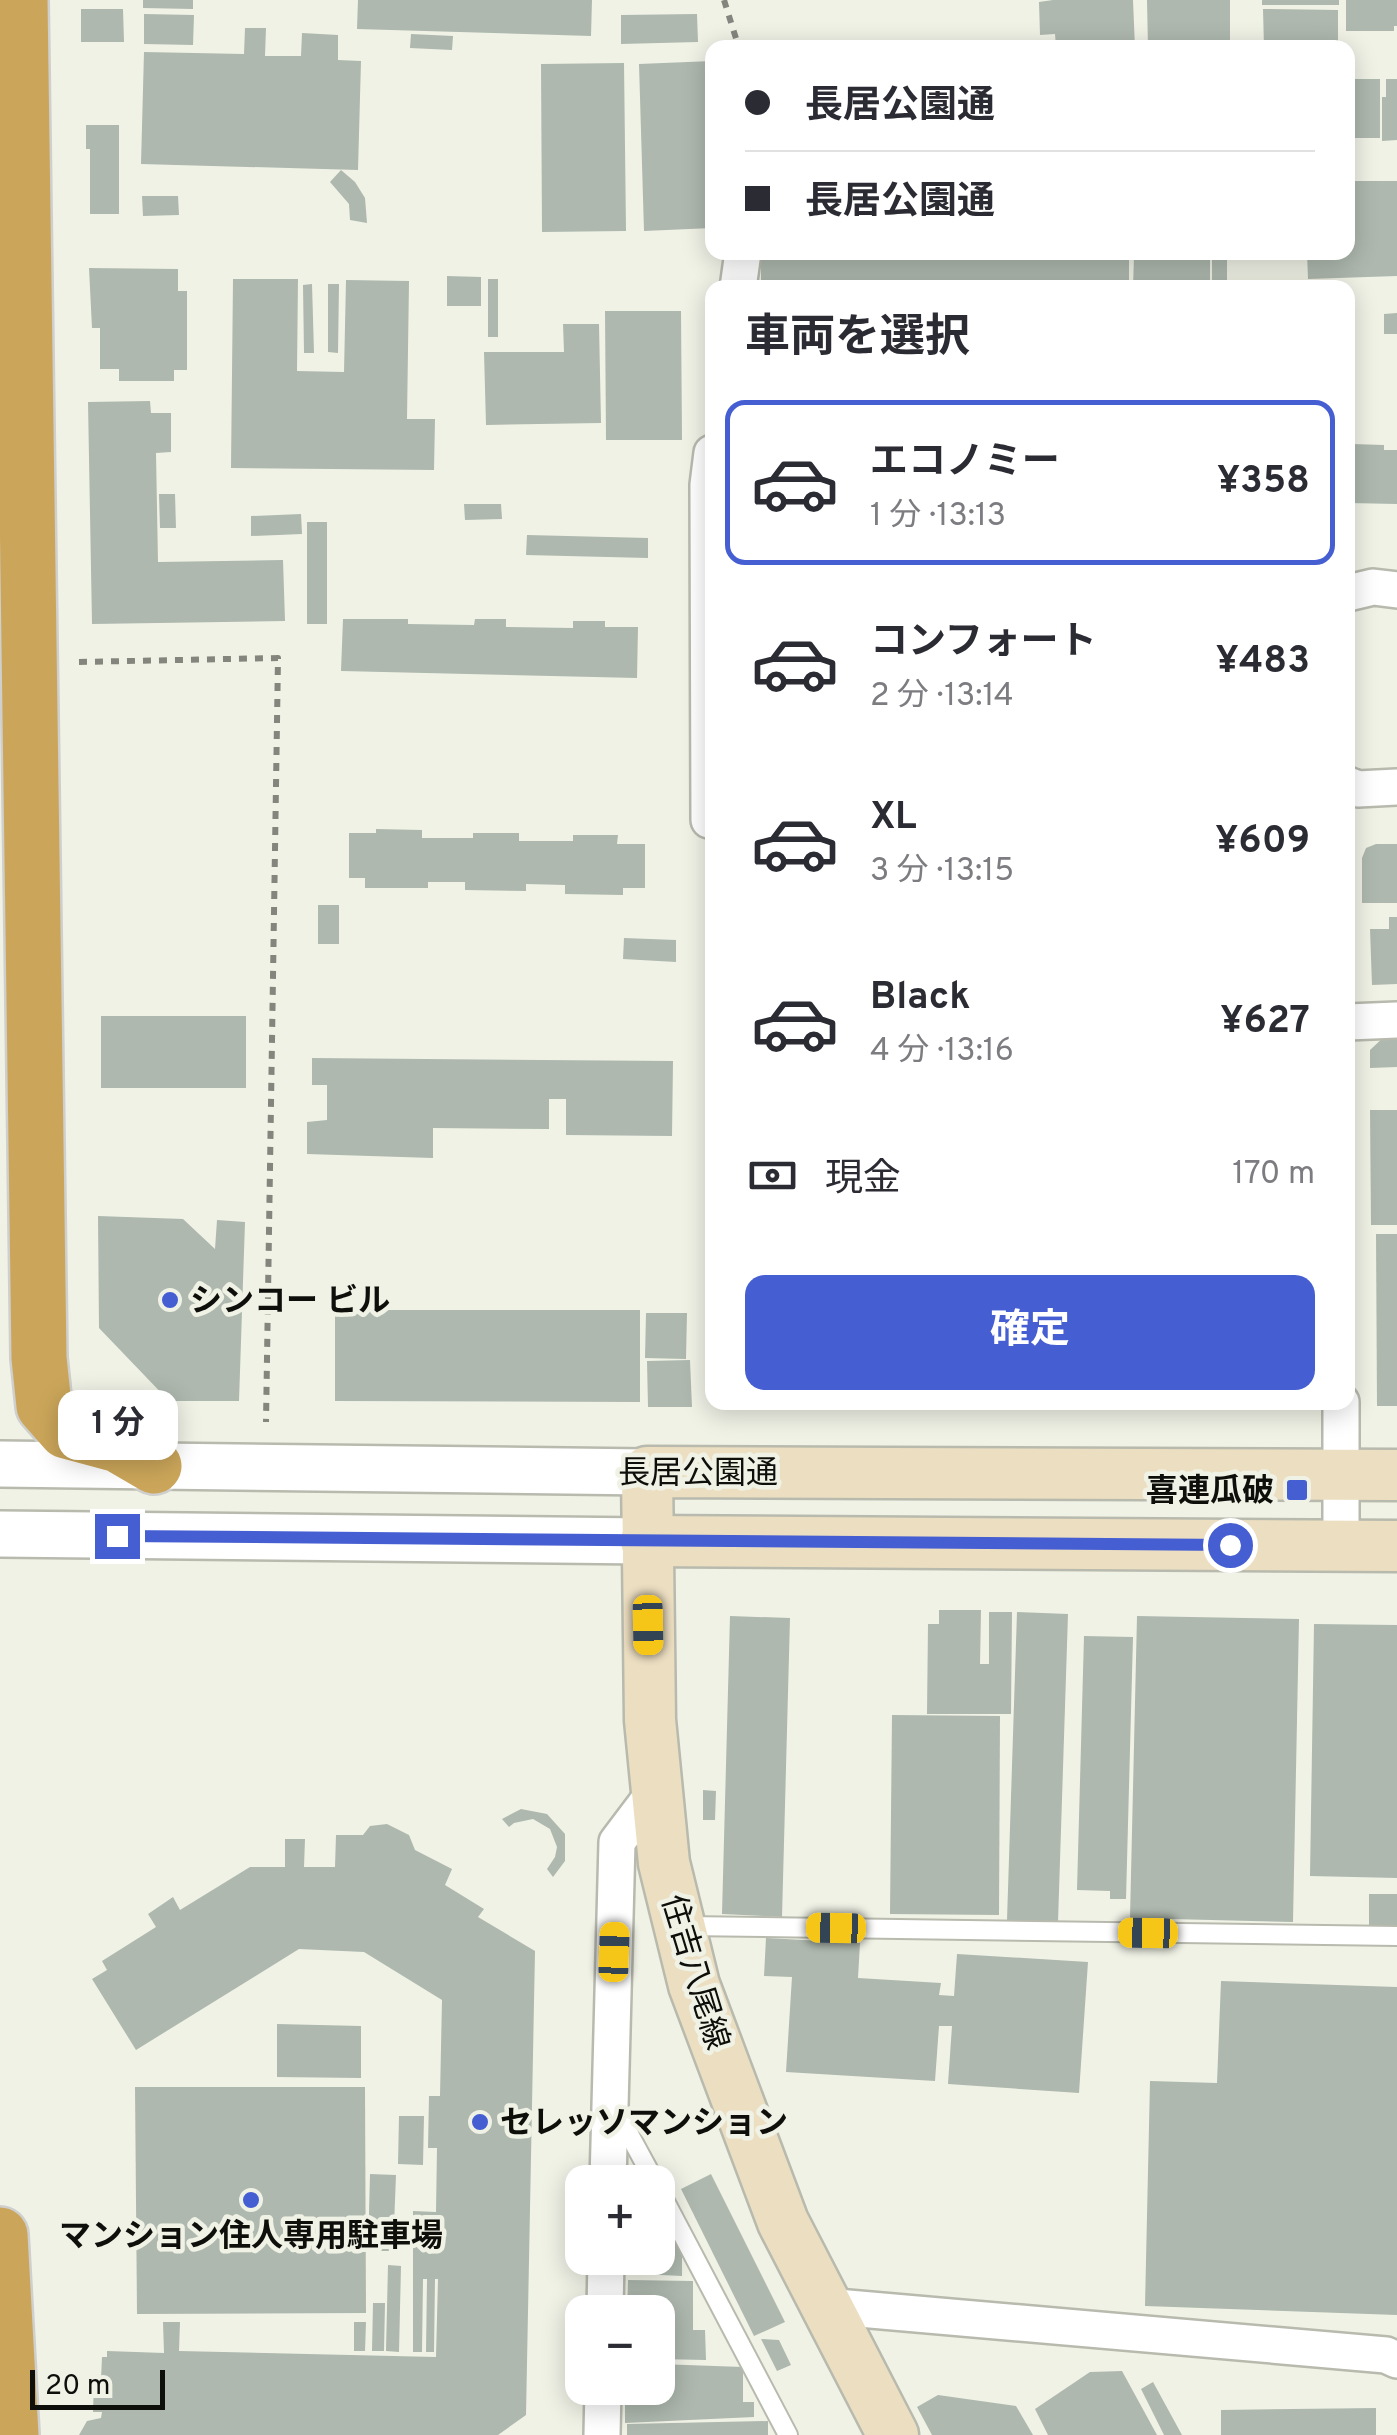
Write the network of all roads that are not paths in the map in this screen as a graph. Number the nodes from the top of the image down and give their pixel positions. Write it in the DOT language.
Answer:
graph roads {
  1 [pos="20,0"];
  2 [pos="1397,590"];
  3 [pos="1355,591"];
  4 [pos="1397,786"];
  5 [pos="1355,787"];
  6 [pos="1397,1020"];
  7 [pos="1355,1022"];
  8 [pos="1341,1410"];
  9 [pos="0,1464"];
  10 [pos="154,1466"];
  11 [pos="647,1472"];
  12 [pos="1341,1474"];
  13 [pos="1397,1475"];
  14 [pos="0,1534"];
  15 [pos="646,1541"];
  16 [pos="1341,1545"];
  17 [pos="1397,1546"];
  18 [pos="657,1789"];
  19 [pos="680,1926"];
  20 [pos="1397,1936"];
  21 [pos="610,2098"];
  22 [pos="608,2165"];
  23 [pos="645,2165"];
  24 [pos="675,2221"];
  25 [pos="0,2235"];
  26 [pos="825,2306"];
  27 [pos="1397,2360"];
  28 [pos="603,2405"];
  29 [pos="11,2435"];
  30 [pos="602,2435"];
  31 [pos="788,2435"];
  32 [pos="893,2435"];
  1 -- 10 [label="highway"];
  2 -- 3 [label="street"];
  4 -- 5 [label="street"];
  6 -- 7 [label="street"];
  8 -- 12 [label="street"];
  9 -- 10 [label="street, 長居公園通"];
  10 -- 11 [label="street, 長居公園通"];
  11 -- 12 [label="main road, 長居公園通"];
  11 -- 15 [label="main road, 住吉八尾線"];
  12 -- 13 [label="main road, 長居公園通"];
  12 -- 16 [label="street"];
  14 -- 15 [label="street"];
  15 -- 16 [label="main road"];
  15 -- 18 [label="main road, 住吉八尾線"];
  16 -- 17 [label="main road"];
  18 -- 19 [label="main road, 住吉八尾線"];
  18 -- 21 [label="street"];
  19 -- 20 [label="lane"];
  19 -- 26 [label="main road, 住吉八尾線"];
  21 -- 22 [label="street"];
  21 -- 23 [label="lane"];
  24 -- 31 [label="lane"];
  25 -- 29 [label="highway"];
  26 -- 27 [label="street"];
  26 -- 32 [label="main road, 住吉八尾線"];
  28 -- 30 [label="street"];
}
